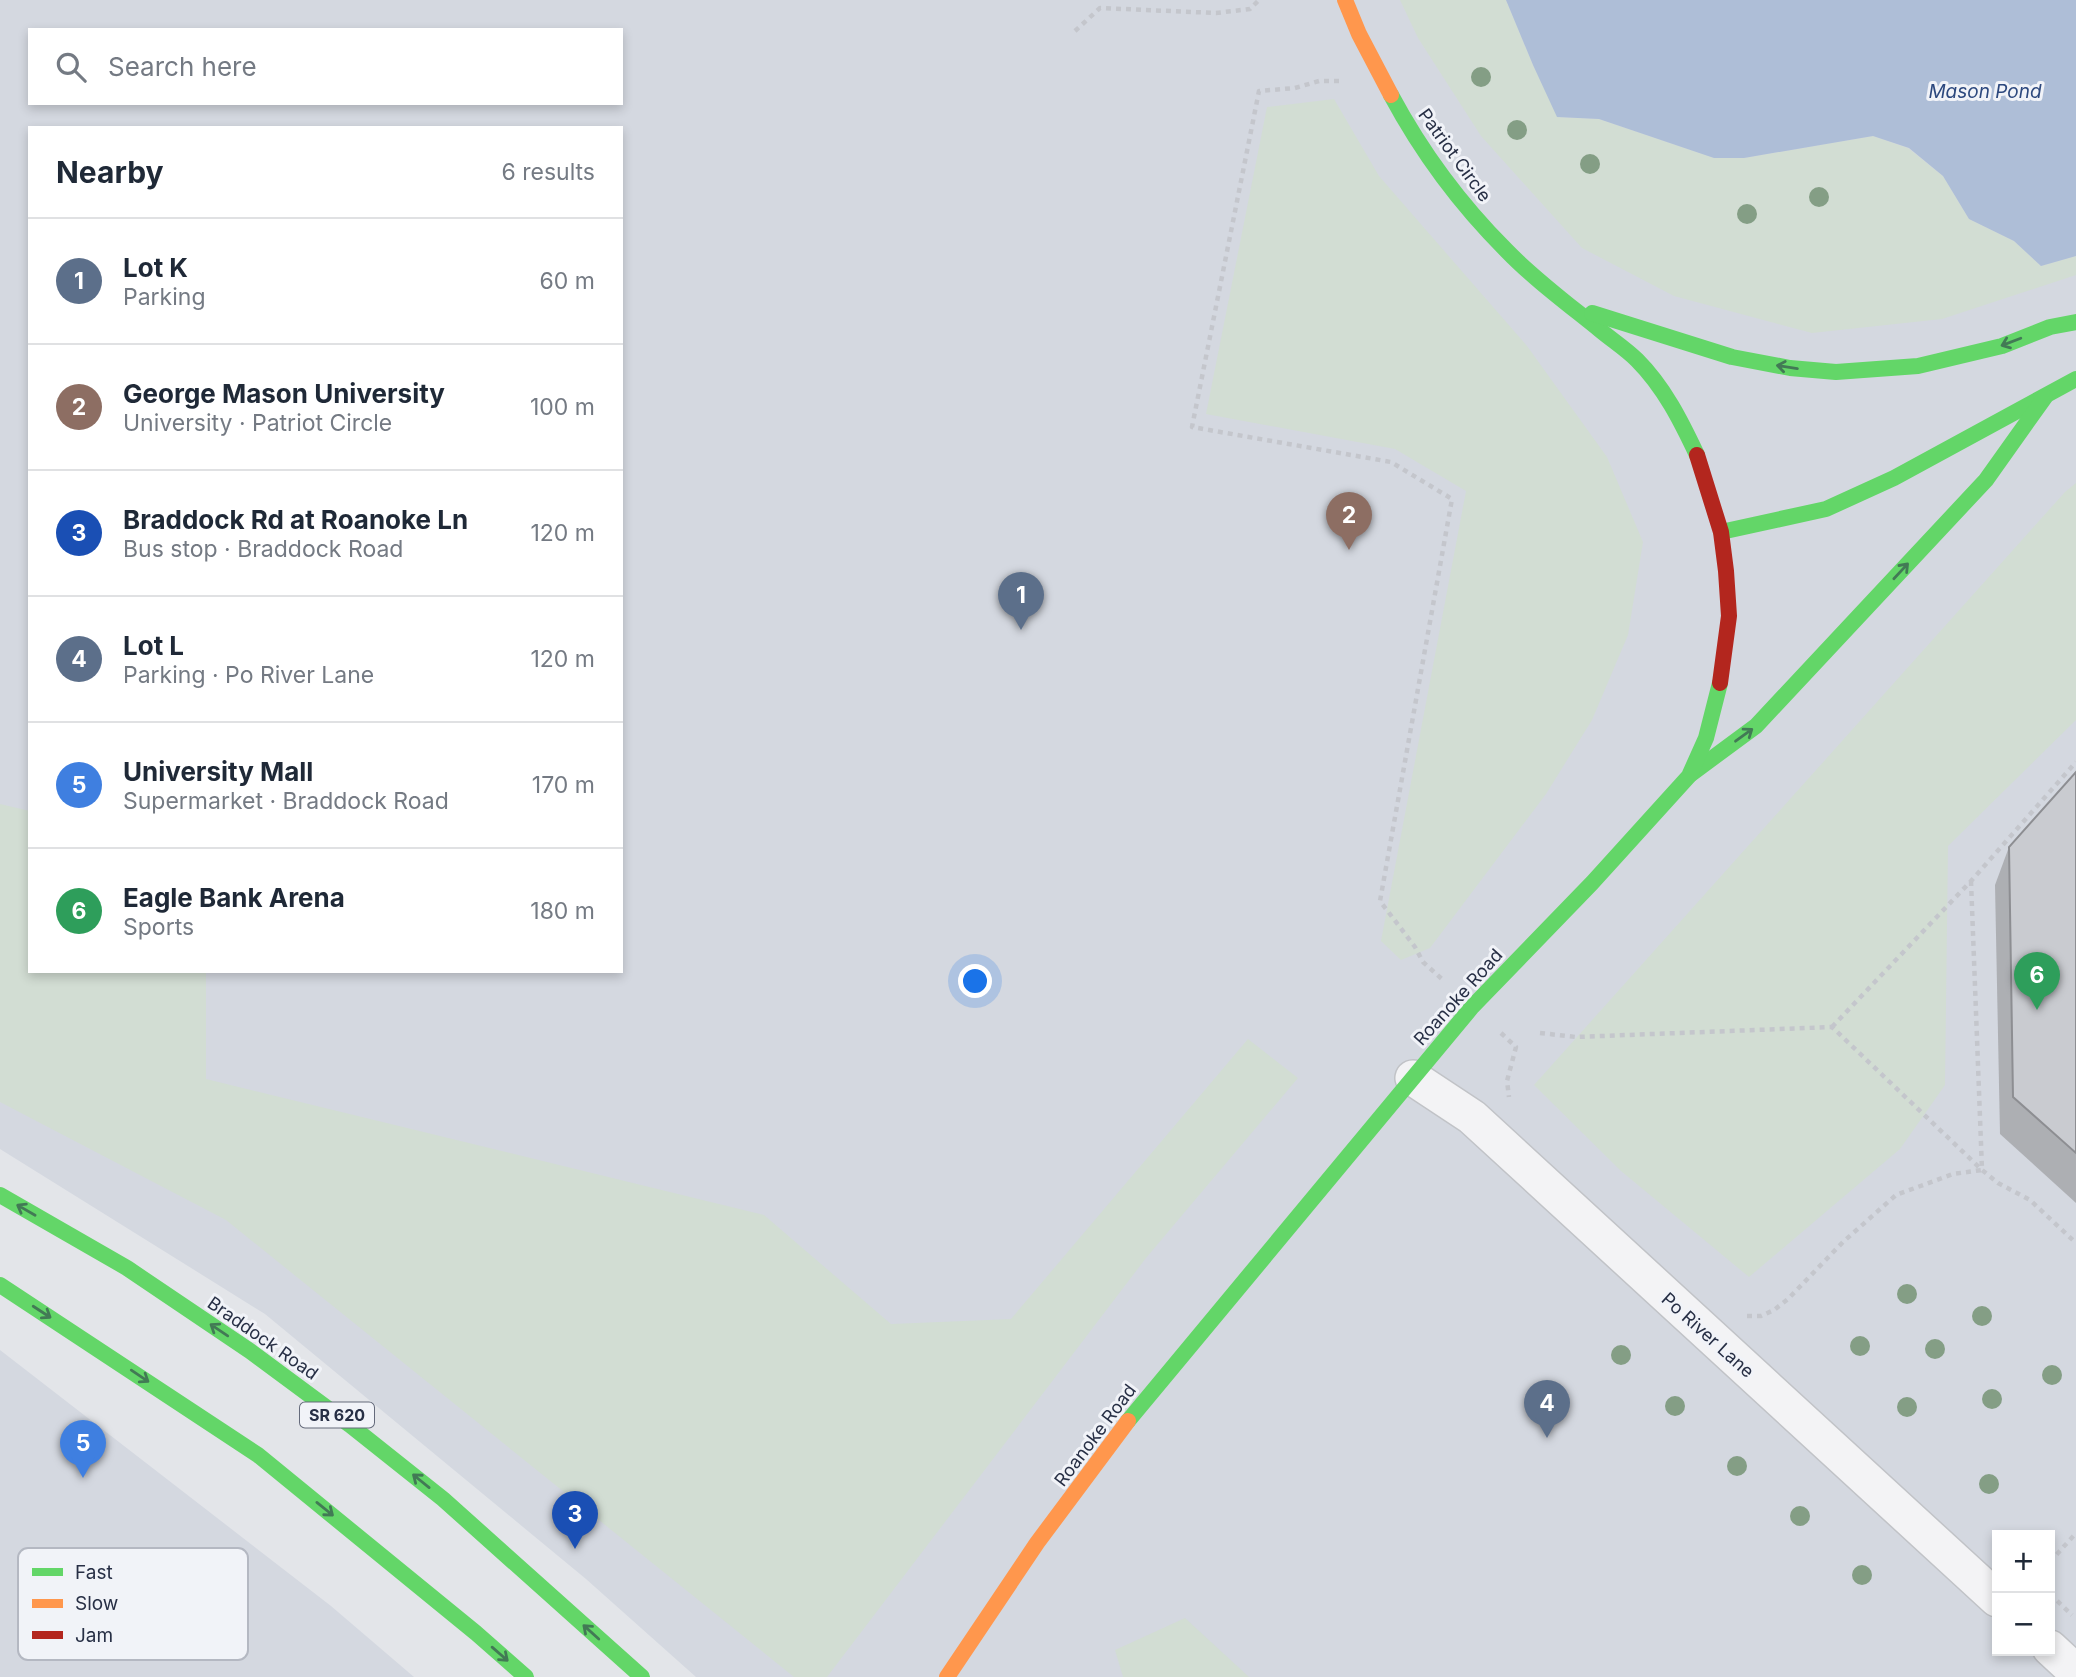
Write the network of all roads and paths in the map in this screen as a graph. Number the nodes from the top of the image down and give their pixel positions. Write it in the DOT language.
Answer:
graph roads {
  1 [pos="1259,0"];
  2 [pos="1345,0"];
  3 [pos="1075,31"];
  4 [pos="1339,81"];
  5 [pos="1570,306"];
  6 [pos="2076,321"];
  7 [pos="2076,379"];
  8 [pos="2045,397"];
  9 [pos="1721,532"];
  10 [pos="2076,762"];
  11 [pos="1689,776"];
  12 [pos="1971,881"];
  13 [pos="1472,1007"];
  14 [pos="1832,1027"];
  15 [pos="1540,1033"];
  16 [pos="1413,1078"];
  17 [pos="1509,1099"];
  18 [pos="1982,1170"];
  19 [pos="0,1195"];
  20 [pos="2076,1243"];
  21 [pos="0,1285"];
  22 [pos="1744,1315"];
  23 [pos="2076,1533"];
  24 [pos="2055,1556"];
  25 [pos="1992,1595"];
  26 [pos="2055,1599"];
  27 [pos="2076,1618"];
  28 [pos="2055,1653"];
  29 [pos="2076,1672"];
  30 [pos="526,1677"];
  31 [pos="642,1677"];
  32 [pos="947,1677"];
  1 -- 3 [label="path"];
  2 -- 5 [label="street, Patriot Circle"];
  4 -- 13 [label="path"];
  6 -- 5 [label="street, one-way"];
  5 -- 9 [label="street, Roanoke Road"];
  7 -- 8 [label="street"];
  8 -- 9 [label="street"];
  11 -- 8 [label="street, one-way"];
  9 -- 11 [label="street, Roanoke Road"];
  10 -- 12 [label="path"];
  11 -- 13 [label="street, Roanoke Road"];
  12 -- 14 [label="path"];
  12 -- 18 [label="path"];
  13 -- 16 [label="street, Roanoke Road"];
  13 -- 17 [label="path"];
  14 -- 15 [label="path"];
  14 -- 18 [label="path"];
  16 -- 25 [label="street, Po River Lane"];
  16 -- 32 [label="street, Roanoke Road"];
  18 -- 20 [label="path"];
  18 -- 22 [label="path"];
  31 -- 19 [label="street, Braddock Road / SR 620, one-way"];
  21 -- 30 [label="street, one-way"];
  23 -- 24 [label="path"];
  26 -- 27 [label="path"];
  28 -- 29 [label="street"];
}
